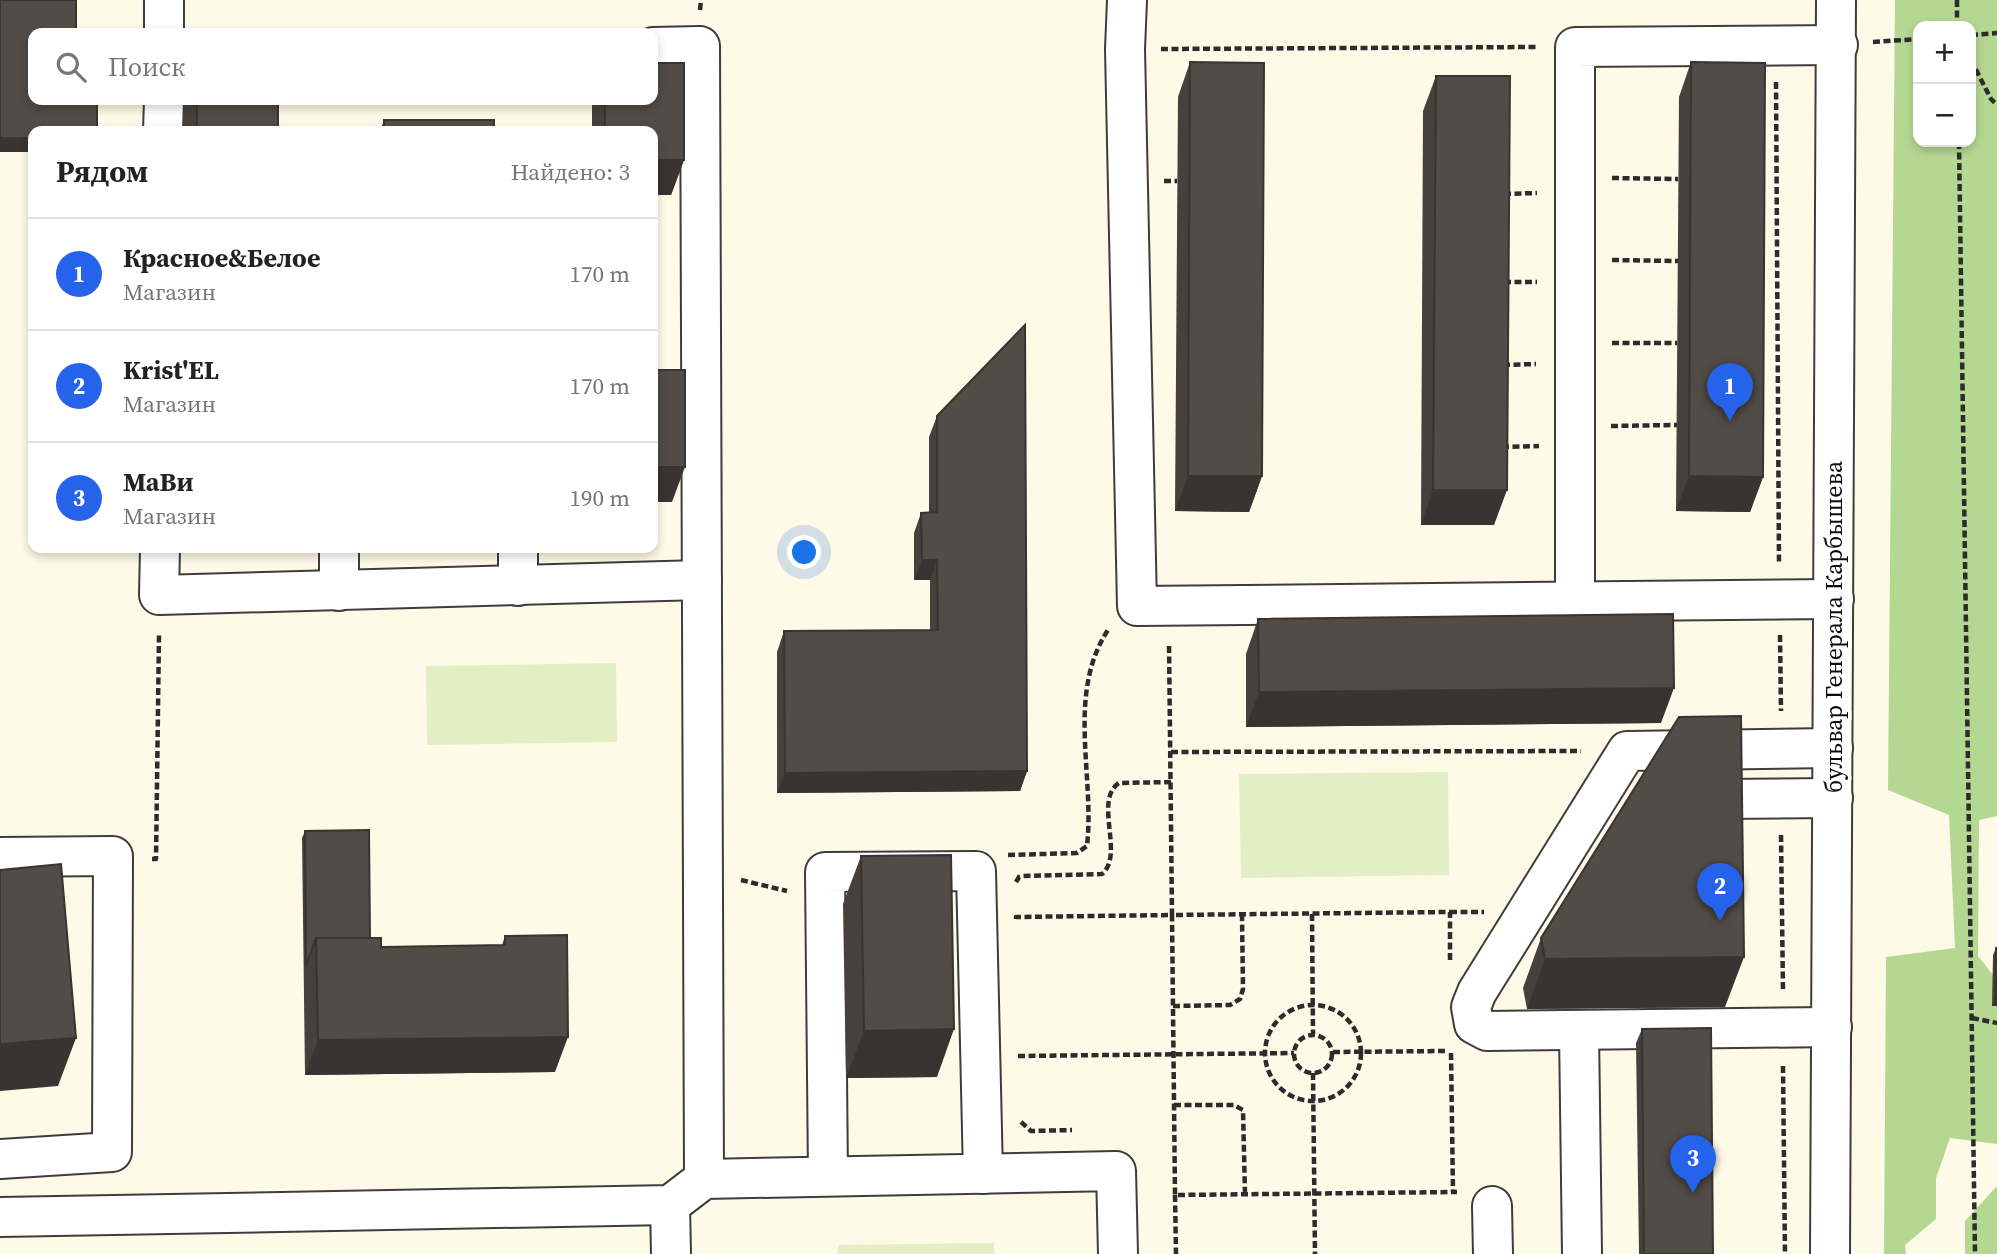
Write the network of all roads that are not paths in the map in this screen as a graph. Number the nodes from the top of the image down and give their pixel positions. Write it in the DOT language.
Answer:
graph roads {
  1 [pos="164,0"];
  2 [pos="1127,0"];
  3 [pos="1836,0"];
  4 [pos="164,28"];
  5 [pos="1838,46"];
  6 [pos="658,47"];
  7 [pos="164,105"];
  8 [pos="163,126"];
  9 [pos="160,553"];
  10 [pos="340,553"];
  11 [pos="518,553"];
  12 [pos="702,580"];
  13 [pos="518,586"];
  14 [pos="340,591"];
  15 [pos="1834,599"];
  16 [pos="1575,602"];
  17 [pos="1833,748"];
  18 [pos="1833,797"];
  19 [pos="1723,799"];
  20 [pos="0,857"];
  21 [pos="1832,1027"];
  22 [pos="1579,1030"];
  23 [pos="0,1159"];
  24 [pos="983,1174"];
  25 [pos="828,1176"];
  26 [pos="704,1179"];
  27 [pos="670,1205"];
  28 [pos="1492,1206"];
  29 [pos="0,1217"];
  30 [pos="671,1254"];
  31 [pos="1118,1254"];
  32 [pos="1493,1254"];
  33 [pos="1582,1254"];
  34 [pos="1830,1254"];
  1 -- 4 [label="street"];
  2 -- 16 [label="street"];
  3 -- 5 [label="street, бульвар Генерала Карбышева"];
  5 -- 15 [label="street, бульвар Генерала Карбышева"];
  5 -- 16 [label="street"];
  6 -- 12 [label="street"];
  7 -- 8 [label="street"];
  9 -- 14 [label="street"];
  10 -- 14 [label="street"];
  11 -- 13 [label="street"];
  12 -- 13 [label="street"];
  12 -- 26 [label="street"];
  13 -- 14 [label="street"];
  15 -- 16 [label="street"];
  15 -- 17 [label="street, бульвар Генерала Карбышева"];
  17 -- 18 [label="street, бульвар Генерала Карбышева"];
  17 -- 22 [label="street"];
  18 -- 19 [label="street"];
  18 -- 21 [label="street, бульвар Генерала Карбышева"];
  20 -- 23 [label="street"];
  21 -- 22 [label="street"];
  21 -- 34 [label="street, бульвар Генерала Карбышева"];
  22 -- 33 [label="street"];
  24 -- 25 [label="street"];
  24 -- 25 [label="street"];
  24 -- 31 [label="street"];
  25 -- 26 [label="street"];
  26 -- 27 [label="street"];
  27 -- 29 [label="street"];
  27 -- 30 [label="street"];
  28 -- 32 [label="street"];
}
